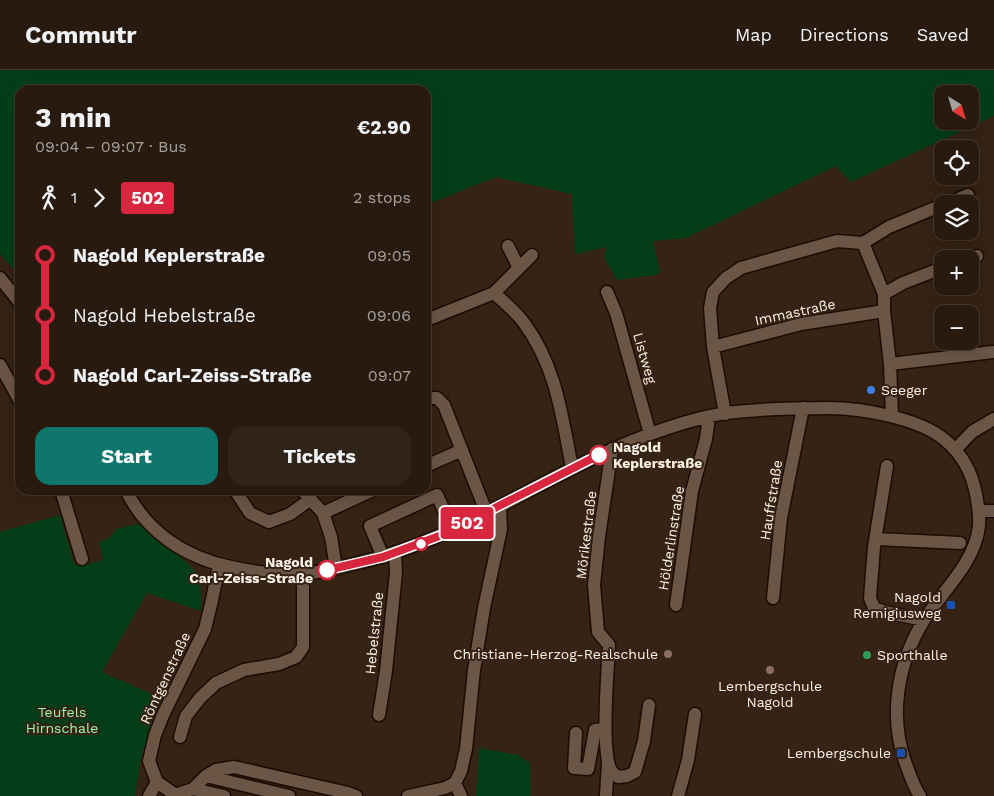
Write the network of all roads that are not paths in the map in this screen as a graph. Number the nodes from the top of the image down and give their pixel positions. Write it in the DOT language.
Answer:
graph roads {
  1 [pos="934,208"];
  2 [pos="864,243"];
  3 [pos="508,246"];
  4 [pos="532,255"];
  5 [pos="519,268"];
  6 [pos="934,271"];
  7 [pos="0,278"];
  8 [pos="607,292"];
  9 [pos="494,293"];
  10 [pos="884,294"];
  11 [pos="15,297"];
  12 [pos="884,311"];
  13 [pos="431,318"];
  14 [pos="713,347"];
  15 [pos="993,352"];
  16 [pos="890,364"];
  17 [pos="0,365"];
  18 [pos="15,392"];
  19 [pos="431,398"];
  20 [pos="803,408"];
  21 [pos="725,414"];
  22 [pos="892,416"];
  23 [pos="709,417"];
  24 [pos="994,419"];
  25 [pos="650,434"];
  26 [pos="612,449"];
  27 [pos="462,450"];
  28 [pos="955,450"];
  29 [pos="431,464"];
  30 [pos="887,466"];
  31 [pos="572,468"];
  32 [pos="63,495"];
  33 [pos="129,495"];
  34 [pos="238,495"];
  35 [pos="306,495"];
  36 [pos="362,495"];
  37 [pos="500,506"];
  38 [pos="979,510"];
  39 [pos="994,511"];
  40 [pos="323,513"];
  41 [pos="487,514"];
  42 [pos="453,530"];
  43 [pos="876,539"];
  44 [pos="960,543"];
  45 [pos="396,553"];
  46 [pos="383,557"];
  47 [pos="82,559"];
  48 [pos="219,565"];
  49 [pos="336,568"];
  50 [pos="303,574"];
  51 [pos="774,598"];
  52 [pos="676,605"];
  53 [pos="924,620"];
  54 [pos="649,705"];
  55 [pos="695,714"];
  56 [pos="379,715"];
  57 [pos="605,729"];
  58 [pos="576,733"];
  59 [pos="180,737"];
  60 [pos="608,757"];
  61 [pos="614,773"];
  62 [pos="206,776"];
  63 [pos="157,782"];
  64 [pos="456,783"];
  65 [pos="193,789"];
  66 [pos="915,794"];
  67 [pos="148,796"];
  68 [pos="176,796"];
  69 [pos="224,796"];
  70 [pos="289,796"];
  71 [pos="356,796"];
  72 [pos="408,796"];
  73 [pos="460,796"];
  74 [pos="606,796"];
  75 [pos="613,796"];
  76 [pos="678,796"];
  1 -- 2 [label="street"];
  2 -- 10 [label="street"];
  2 -- 14 [label="street"];
  3 -- 5 [label="street"];
  4 -- 5 [label="street"];
  5 -- 9 [label="street"];
  6 -- 10 [label="street"];
  7 -- 11 [label="street"];
  8 -- 25 [label="street, Listweg"];
  9 -- 13 [label="street"];
  9 -- 31 [label="street"];
  10 -- 12 [label="street"];
  12 -- 14 [label="street, Immastraße"];
  12 -- 16 [label="street"];
  14 -- 21 [label="street"];
  15 -- 16 [label="street"];
  16 -- 22 [label="street"];
  17 -- 18 [label="street"];
  19 -- 27 [label="street"];
  20 -- 21 [label="street"];
  20 -- 22 [label="street"];
  20 -- 51 [label="street, Hauffstraße"];
  21 -- 23 [label="street"];
  22 -- 28 [label="street"];
  23 -- 25 [label="street"];
  23 -- 52 [label="street, Hölderlinstraße"];
  24 -- 28 [label="street"];
  25 -- 26 [label="street"];
  26 -- 31 [label="street"];
  26 -- 57 [label="street, Mörikestraße"];
  27 -- 29 [label="street"];
  27 -- 41 [label="street"];
  28 -- 38 [label="street"];
  30 -- 43 [label="street"];
  31 -- 37 [label="street"];
  32 -- 47 [label="street"];
  33 -- 48 [label="street"];
  34 -- 35 [label="street"];
  35 -- 40 [label="street"];
  36 -- 40 [label="street"];
  37 -- 41 [label="street"];
  37 -- 64 [label="street"];
  38 -- 39 [label="street"];
  38 -- 53 [label="street"];
  40 -- 49 [label="street"];
  41 -- 42 [label="street"];
  42 -- 45 [label="street"];
  42 -- 46 [label="street"];
  43 -- 44 [label="street"];
  43 -- 53 [label="street"];
  45 -- 46 [label="street"];
  45 -- 56 [label="street, Hebelstraße"];
  46 -- 49 [label="street"];
  48 -- 50 [label="street"];
  48 -- 63 [label="street, Röntgenstraße"];
  49 -- 50 [label="street"];
  50 -- 59 [label="street"];
  53 -- 66 [label="street"];
  54 -- 61 [label="street"];
  55 -- 76 [label="street"];
  57 -- 58 [label="street"];
  57 -- 60 [label="street"];
  60 -- 61 [label="street"];
  60 -- 74 [label="street"];
  61 -- 75 [label="street"];
  62 -- 65 [label="street"];
  62 -- 70 [label="street"];
  62 -- 71 [label="street"];
  63 -- 67 [label="street"];
  63 -- 68 [label="street"];
  64 -- 72 [label="street"];
  64 -- 73 [label="street"];
  65 -- 68 [label="street"];
  65 -- 69 [label="street"];
}
